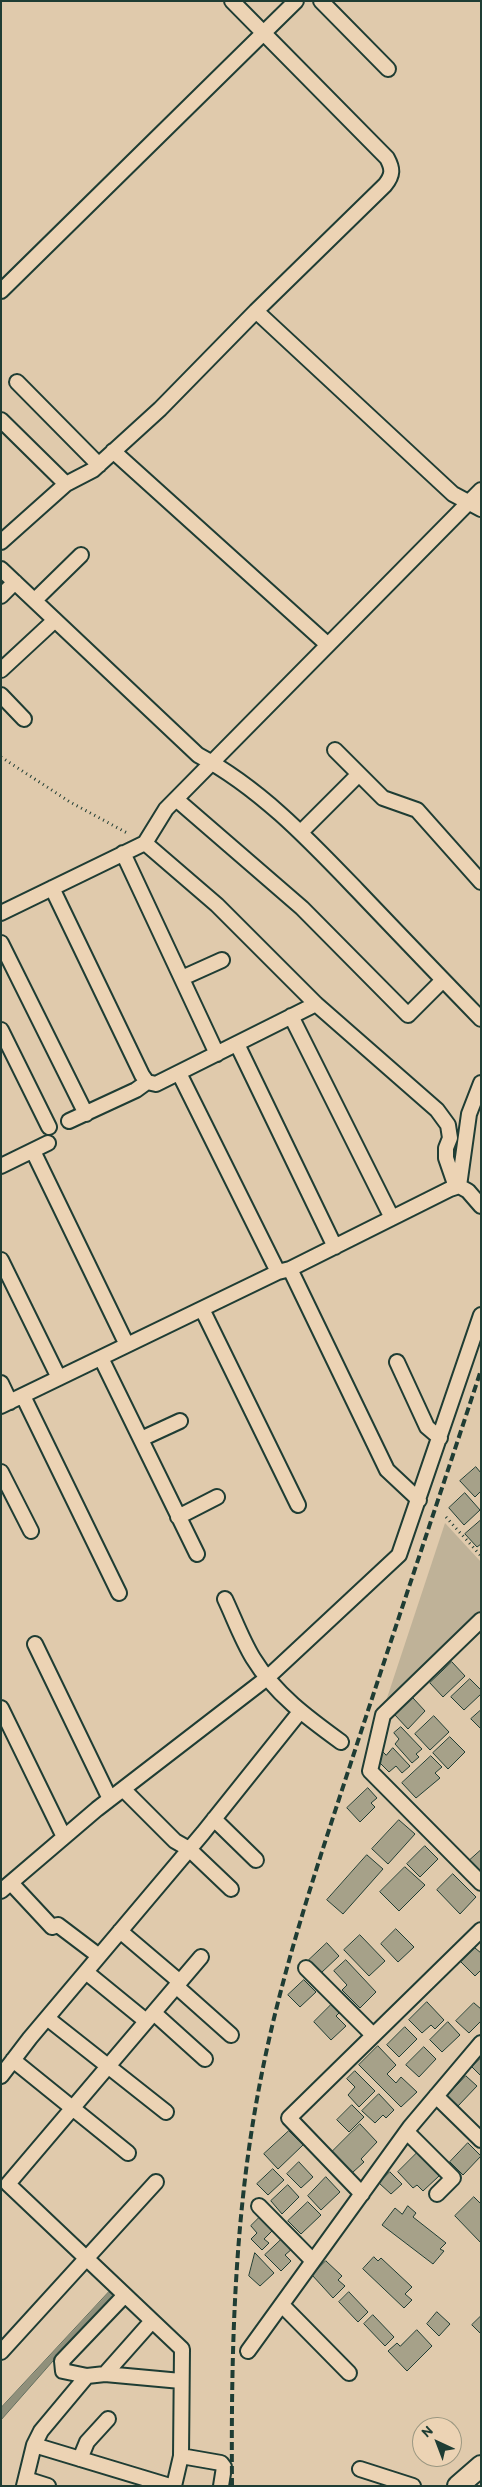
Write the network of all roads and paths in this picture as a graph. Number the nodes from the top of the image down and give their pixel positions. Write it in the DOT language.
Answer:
graph roads {
  1 [pos="232,1"];
  2 [pos="296,1"];
  3 [pos="321,1"];
  4 [pos="263,33"];
  5 [pos="388,69"];
  6 [pos="1,290"];
  7 [pos="256,312"];
  8 [pos="17,382"];
  9 [pos="1,420"];
  10 [pos="113,451"];
  11 [pos="99,465"];
  12 [pos="66,484"];
  13 [pos="481,490"];
  14 [pos="474,506"];
  15 [pos="1,542"];
  16 [pos="81,556"];
  17 [pos="1,569"];
  18 [pos="15,582"];
  19 [pos="1,596"];
  20 [pos="35,600"];
  21 [pos="55,620"];
  22 [pos="328,645"];
  23 [pos="1,670"];
  24 [pos="1,695"];
  25 [pos="24,720"];
  26 [pos="335,750"];
  27 [pos="1,757"];
  28 [pos="212,762"];
  29 [pos="358,774"];
  30 [pos="176,799"];
  31 [pos="301,832"];
  32 [pos="145,842"];
  33 [pos="123,853"];
  34 [pos="481,882"];
  35 [pos="52,888"];
  36 [pos="1,912"];
  37 [pos="1,943"];
  38 [pos="222,960"];
  39 [pos="182,978"];
  40 [pos="443,980"];
  41 [pos="316,1004"];
  42 [pos="291,1016"];
  43 [pos="481,1019"];
  44 [pos="1,1030"];
  45 [pos="237,1044"];
  46 [pos="217,1054"];
  47 [pos="179,1073"];
  48 [pos="147,1082"];
  49 [pos="481,1083"];
  50 [pos="86,1114"];
  51 [pos="69,1121"];
  52 [pos="50,1127"];
  53 [pos="48,1143"];
  54 [pos="33,1151"];
  55 [pos="1,1166"];
  56 [pos="458,1187"];
  57 [pos="481,1206"];
  58 [pos="392,1218"];
  59 [pos="335,1247"];
  60 [pos="1,1260"];
  61 [pos="284,1271"];
  62 [pos="202,1308"];
  63 [pos="481,1315"];
  64 [pos="127,1345"];
  65 [pos="102,1358"];
  66 [pos="397,1362"];
  67 [pos="59,1378"];
  68 [pos="1,1383"];
  69 [pos="23,1396"];
  70 [pos="6,1404"];
  71 [pos="180,1421"];
  72 [pos="440,1438"];
  73 [pos="141,1439"];
  74 [pos="1,1472"];
  75 [pos="218,1497"];
  76 [pos="419,1500"];
  77 [pos="298,1505"];
  78 [pos="178,1516"];
  79 [pos="446,1517"];
  80 [pos="31,1531"];
  81 [pos="197,1554"];
  82 [pos="481,1556"];
  83 [pos="119,1593"];
  84 [pos="225,1599"];
  85 [pos="481,1620"];
  86 [pos="35,1644"];
  87 [pos="267,1678"];
  88 [pos="1,1708"];
  89 [pos="299,1713"];
  90 [pos="341,1742"];
  91 [pos="123,1789"];
  92 [pos="110,1800"];
  93 [pos="214,1819"];
  94 [pos="64,1837"];
  95 [pos="189,1849"];
  96 [pos="256,1860"];
  97 [pos="481,1883"];
  98 [pos="6,1887"];
  99 [pos="231,1889"];
  100 [pos="481,1930"];
  101 [pos="120,1931"];
  102 [pos="99,1956"];
  103 [pos="201,1957"];
  104 [pos="306,1968"];
  105 [pos="86,1972"];
  106 [pos="178,1984"];
  107 [pos="150,2017"];
  108 [pos="47,2018"];
  109 [pos="231,2035"];
  110 [pos="373,2035"];
  111 [pos="481,2043"];
  112 [pos="205,2059"];
  113 [pos="13,2060"];
  114 [pos="107,2067"];
  115 [pos="1,2076"];
  116 [pos="436,2096"];
  117 [pos="72,2109"];
  118 [pos="166,2112"];
  119 [pos="407,2132"];
  120 [pos="481,2140"];
  121 [pos="128,2154"];
  122 [pos="156,2182"];
  123 [pos="362,2194"];
  124 [pos="437,2194"];
  125 [pos="259,2206"];
  126 [pos="87,2259"];
  127 [pos="313,2261"];
  128 [pos="125,2296"];
  129 [pos="282,2305"];
  130 [pos="152,2321"];
  131 [pos="248,2351"];
  132 [pos="1,2352"];
  133 [pos="349,2373"];
  134 [pos="105,2374"];
  135 [pos="87,2376"];
  136 [pos="181,2381"];
  137 [pos="108,2419"];
  138 [pos="34,2445"];
  139 [pos="181,2456"];
  140 [pos="80,2459"];
  141 [pos="360,2469"];
  142 [pos="478,2473"];
  143 [pos="25,2482"];
  144 [pos="48,2486"];
  145 [pos="172,2486"];
  146 [pos="221,2486"];
  147 [pos="414,2486"];
  148 [pos="458,2486"];
  1 -- 4 [label="street"];
  2 -- 4 [label="street"];
  3 -- 5 [label="street"];
  4 -- 6 [label="street"];
  4 -- 7 [label="street"];
  7 -- 10 [label="street"];
  7 -- 14 [label="street"];
  8 -- 11 [label="street"];
  9 -- 12 [label="street"];
  10 -- 11 [label="street"];
  10 -- 22 [label="street"];
  11 -- 12 [label="street"];
  12 -- 15 [label="street"];
  13 -- 14 [label="street"];
  14 -- 22 [label="street"];
  16 -- 20 [label="street"];
  17 -- 18 [label="street"];
  18 -- 19 [label="street"];
  18 -- 20 [label="street"];
  20 -- 21 [label="street"];
  21 -- 23 [label="street"];
  21 -- 28 [label="street"];
  22 -- 28 [label="street"];
  24 -- 25 [label="street"];
  26 -- 29 [label="street"];
  27 -- 32 [label="path"];
  28 -- 30 [label="street"];
  28 -- 31 [label="street"];
  29 -- 31 [label="street"];
  29 -- 34 [label="street"];
  30 -- 32 [label="street"];
  30 -- 40 [label="street"];
  31 -- 40 [label="street"];
  32 -- 33 [label="street"];
  32 -- 41 [label="street"];
  33 -- 35 [label="street"];
  33 -- 39 [label="street"];
  35 -- 36 [label="street"];
  35 -- 48 [label="street"];
  37 -- 50 [label="street"];
  38 -- 39 [label="street"];
  39 -- 46 [label="street"];
  40 -- 43 [label="street"];
  41 -- 42 [label="street"];
  41 -- 56 [label="street"];
  42 -- 45 [label="street"];
  42 -- 58 [label="street"];
  44 -- 52 [label="street"];
  45 -- 46 [label="street"];
  45 -- 59 [label="street"];
  46 -- 47 [label="street"];
  47 -- 48 [label="street"];
  47 -- 61 [label="street"];
  48 -- 50 [label="street"];
  49 -- 56 [label="street"];
  50 -- 51 [label="street"];
  53 -- 54 [label="street"];
  54 -- 55 [label="street"];
  54 -- 64 [label="street"];
  56 -- 57 [label="street"];
  56 -- 58 [label="street"];
  58 -- 59 [label="street"];
  59 -- 61 [label="street"];
  60 -- 67 [label="street"];
  61 -- 62 [label="street"];
  61 -- 76 [label="street"];
  62 -- 64 [label="street"];
  62 -- 77 [label="street"];
  63 -- 72 [label="street"];
  64 -- 65 [label="street"];
  65 -- 67 [label="street"];
  65 -- 73 [label="street"];
  66 -- 72 [label="street"];
  67 -- 69 [label="street"];
  68 -- 70 [label="street"];
  69 -- 70 [label="street"];
  69 -- 83 [label="street"];
  71 -- 73 [label="street"];
  72 -- 76 [label="street"];
  73 -- 78 [label="street"];
  74 -- 80 [label="street"];
  75 -- 78 [label="street"];
  76 -- 87 [label="street"];
  78 -- 81 [label="street"];
  79 -- 82 [label="path"];
  84 -- 87 [label="street"];
  85 -- 97 [label="street"];
  86 -- 92 [label="street"];
  87 -- 89 [label="street"];
  87 -- 91 [label="street"];
  88 -- 94 [label="street"];
  89 -- 90 [label="street"];
  89 -- 93 [label="street"];
  91 -- 92 [label="street"];
  91 -- 95 [label="street"];
  92 -- 94 [label="street"];
  93 -- 95 [label="street"];
  93 -- 96 [label="street"];
  94 -- 98 [label="street"];
  95 -- 99 [label="street"];
  95 -- 101 [label="street"];
  98 -- 102 [label="street"];
  100 -- 110 [label="street"];
  101 -- 102 [label="street"];
  101 -- 106 [label="street"];
  102 -- 105 [label="street"];
  103 -- 106 [label="street"];
  104 -- 110 [label="street"];
  105 -- 107 [label="street"];
  105 -- 108 [label="street"];
  106 -- 107 [label="street"];
  106 -- 109 [label="street"];
  107 -- 112 [label="street"];
  107 -- 114 [label="street"];
  108 -- 113 [label="street"];
  108 -- 114 [label="street"];
  110 -- 123 [label="street"];
  111 -- 116 [label="street"];
  113 -- 115 [label="street"];
  113 -- 117 [label="street"];
  114 -- 117 [label="street"];
  114 -- 118 [label="street"];
  116 -- 119 [label="street"];
  116 -- 120 [label="street"];
  117 -- 121 [label="street"];
  117 -- 126 [label="street"];
  119 -- 123 [label="street"];
  119 -- 124 [label="street"];
  122 -- 126 [label="street"];
  123 -- 127 [label="street"];
  125 -- 127 [label="street"];
  126 -- 128 [label="street"];
  126 -- 132 [label="street"];
  127 -- 129 [label="street"];
  128 -- 130 [label="street"];
  128 -- 135 [label="street"];
  129 -- 131 [label="street"];
  129 -- 133 [label="street"];
  130 -- 134 [label="street"];
  130 -- 136 [label="street"];
  134 -- 135 [label="street"];
  134 -- 136 [label="street"];
  135 -- 138 [label="street"];
  136 -- 139 [label="street"];
  137 -- 140 [label="street"];
  138 -- 140 [label="street"];
  138 -- 143 [label="street"];
  139 -- 145 [label="street"];
  139 -- 146 [label="street"];
  140 -- 145 [label="street"];
  141 -- 147 [label="street"];
  142 -- 148 [label="main road"];
  143 -- 144 [label="street"];
}
